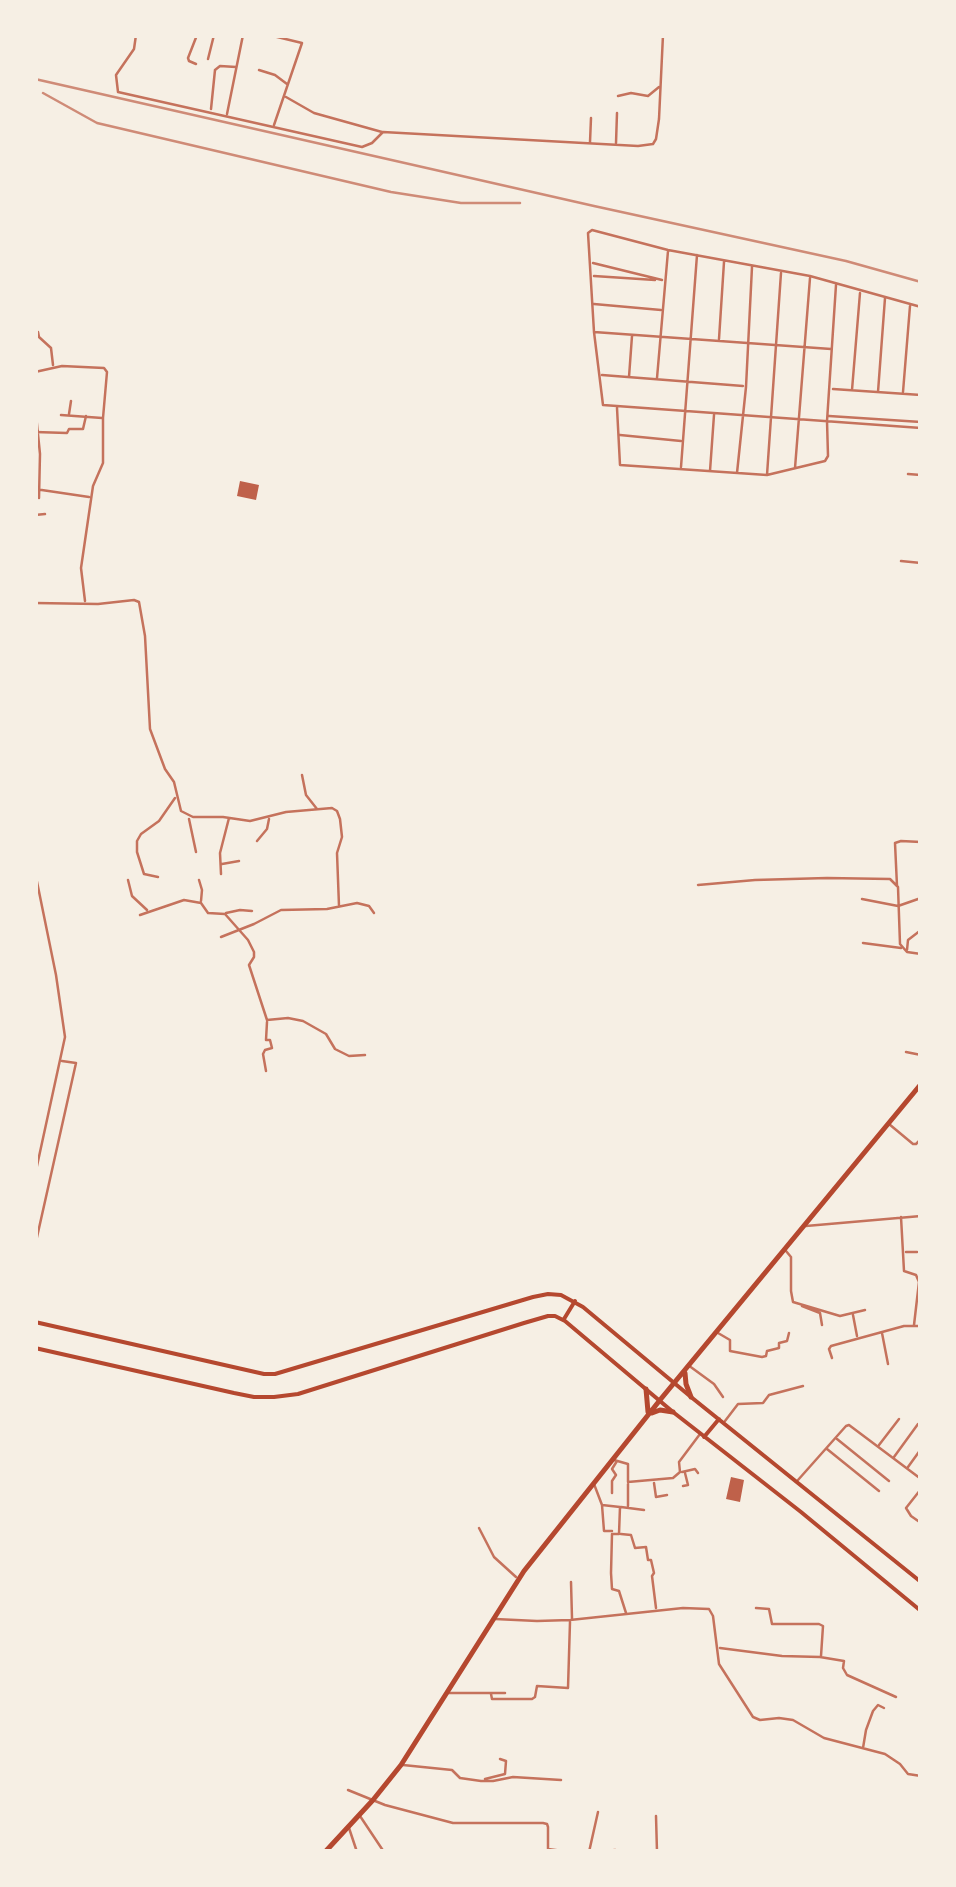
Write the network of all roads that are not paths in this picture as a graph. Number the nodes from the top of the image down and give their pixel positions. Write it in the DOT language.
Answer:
graph roads {
  1 [pos="136,35"];
  2 [pos="196,35"];
  3 [pos="214,35"];
  4 [pos="243,35"];
  5 [pos="268,35"];
  6 [pos="304,35"];
  7 [pos="664,35"];
  8 [pos="290,38"];
  9 [pos="302,43"];
  10 [pos="208,59"];
  11 [pos="196,64"];
  12 [pos="237,68"];
  13 [pos="259,70"];
  14 [pos="288,85"];
  15 [pos="661,86"];
  16 [pos="618,96"];
  17 [pos="285,97"];
  18 [pos="211,112"];
  19 [pos="618,113"];
  20 [pos="226,115"];
  21 [pos="592,118"];
  22 [pos="273,127"];
  23 [pos="383,132"];
  24 [pos="590,143"];
  25 [pos="616,144"];
  26 [pos="668,250"];
  27 [pos="697,254"];
  28 [pos="724,261"];
  29 [pos="591,263"];
  30 [pos="752,266"];
  31 [pos="781,272"];
  32 [pos="592,276"];
  33 [pos="810,276"];
  34 [pos="657,279"];
  35 [pos="666,281"];
  36 [pos="836,285"];
  37 [pos="860,292"];
  38 [pos="885,297"];
  39 [pos="592,304"];
  40 [pos="910,304"];
  41 [pos="921,307"];
  42 [pos="663,310"];
  43 [pos="38,332"];
  44 [pos="594,332"];
  45 [pos="632,334"];
  46 [pos="661,336"];
  47 [pos="690,338"];
  48 [pos="718,340"];
  49 [pos="747,343"];
  50 [pos="776,345"];
  51 [pos="804,347"];
  52 [pos="832,349"];
  53 [pos="53,366"];
  54 [pos="35,372"];
  55 [pos="600,375"];
  56 [pos="629,378"];
  57 [pos="657,380"];
  58 [pos="687,382"];
  59 [pos="746,386"];
  60 [pos="830,388"];
  61 [pos="852,390"];
  62 [pos="878,392"];
  63 [pos="903,394"];
  64 [pos="921,395"];
  65 [pos="71,401"];
  66 [pos="35,405"];
  67 [pos="617,406"];
  68 [pos="685,411"];
  69 [pos="714,413"];
  70 [pos="69,415"];
  71 [pos="743,415"];
  72 [pos="61,416"];
  73 [pos="86,416"];
  74 [pos="770,417"];
  75 [pos="103,418"];
  76 [pos="828,418"];
  77 [pos="799,419"];
  78 [pos="921,425"];
  79 [pos="36,431"];
  80 [pos="618,435"];
  81 [pos="684,441"];
  82 [pos="796,468"];
  83 [pos="681,469"];
  84 [pos="710,471"];
  85 [pos="737,473"];
  86 [pos="908,474"];
  87 [pos="766,475"];
  88 [pos="921,476"];
  89 [pos="38,490"];
  90 [pos="91,497"];
  91 [pos="40,498"];
  92 [pos="46,514"];
  93 [pos="35,516"];
  94 [pos="901,561"];
  95 [pos="921,563"];
  96 [pos="35,603"];
  97 [pos="86,603"];
  98 [pos="302,775"];
  99 [pos="177,796"];
  100 [pos="318,810"];
  101 [pos="188,816"];
  102 [pos="269,817"];
  103 [pos="229,818"];
  104 [pos="257,841"];
  105 [pos="921,842"];
  106 [pos="196,852"];
  107 [pos="239,860"];
  108 [pos="220,864"];
  109 [pos="35,872"];
  110 [pos="221,874"];
  111 [pos="158,876"];
  112 [pos="128,880"];
  113 [pos="199,880"];
  114 [pos="698,885"];
  115 [pos="898,887"];
  116 [pos="921,898"];
  117 [pos="862,899"];
  118 [pos="201,903"];
  119 [pos="339,906"];
  120 [pos="898,906"];
  121 [pos="234,911"];
  122 [pos="252,911"];
  123 [pos="148,912"];
  124 [pos="374,913"];
  125 [pos="225,914"];
  126 [pos="140,915"];
  127 [pos="230,918"];
  128 [pos="239,930"];
  129 [pos="921,930"];
  130 [pos="221,937"];
  131 [pos="863,942"];
  132 [pos="905,950"];
  133 [pos="921,954"];
  134 [pos="267,1020"];
  135 [pos="906,1052"];
  136 [pos="365,1055"];
  137 [pos="921,1055"];
  138 [pos="62,1060"];
  139 [pos="266,1071"];
  140 [pos="921,1084"];
  141 [pos="888,1124"];
  142 [pos="921,1139"];
  143 [pos="35,1175"];
  144 [pos="921,1216"];
  145 [pos="901,1217"];
  146 [pos="805,1226"];
  147 [pos="35,1246"];
  148 [pos="784,1250"];
  149 [pos="904,1252"];
  150 [pos="917,1252"];
  151 [pos="920,1289"];
  152 [pos="574,1302"];
  153 [pos="796,1303"];
  154 [pos="865,1310"];
  155 [pos="852,1313"];
  156 [pos="563,1320"];
  157 [pos="35,1322"];
  158 [pos="914,1324"];
  159 [pos="822,1325"];
  160 [pos="921,1326"];
  161 [pos="717,1332"];
  162 [pos="882,1332"];
  163 [pos="789,1333"];
  164 [pos="857,1338"];
  165 [pos="35,1348"];
  166 [pos="832,1358"];
  167 [pos="888,1364"];
  168 [pos="687,1367"];
  169 [pos="674,1383"];
  170 [pos="803,1386"];
  171 [pos="646,1389"];
  172 [pos="691,1398"];
  173 [pos="723,1398"];
  174 [pos="660,1400"];
  175 [pos="673,1412"];
  176 [pos="648,1415"];
  177 [pos="899,1419"];
  178 [pos="721,1421"];
  179 [pos="918,1424"];
  180 [pos="702,1435"];
  181 [pos="835,1438"];
  182 [pos="878,1446"];
  183 [pos="826,1449"];
  184 [pos="921,1449"];
  185 [pos="893,1458"];
  186 [pos="615,1460"];
  187 [pos="907,1468"];
  188 [pos="683,1472"];
  189 [pos="698,1473"];
  190 [pos="614,1478"];
  191 [pos="921,1478"];
  192 [pos="627,1480"];
  193 [pos="654,1481"];
  194 [pos="797,1481"];
  195 [pos="889,1481"];
  196 [pos="594,1483"];
  197 [pos="682,1486"];
  198 [pos="921,1488"];
  199 [pos="879,1490"];
  200 [pos="612,1493"];
  201 [pos="667,1496"];
  202 [pos="602,1505"];
  203 [pos="620,1506"];
  204 [pos="628,1507"];
  205 [pos="644,1510"];
  206 [pos="921,1523"];
  207 [pos="478,1528"];
  208 [pos="612,1534"];
  209 [pos="619,1534"];
  210 [pos="518,1579"];
  211 [pos="571,1582"];
  212 [pos="921,1582"];
  213 [pos="756,1608"];
  214 [pos="656,1611"];
  215 [pos="921,1612"];
  216 [pos="626,1614"];
  217 [pos="493,1619"];
  218 [pos="571,1620"];
  219 [pos="718,1648"];
  220 [pos="820,1657"];
  221 [pos="447,1692"];
  222 [pos="505,1693"];
  223 [pos="490,1694"];
  224 [pos="896,1697"];
  225 [pos="884,1708"];
  226 [pos="862,1748"];
  227 [pos="500,1760"];
  228 [pos="401,1764"];
  229 [pos="921,1776"];
  230 [pos="479,1779"];
  231 [pos="560,1780"];
  232 [pos="348,1790"];
  233 [pos="374,1800"];
  234 [pos="598,1812"];
  235 [pos="359,1815"];
  236 [pos="656,1816"];
  237 [pos="349,1826"];
  238 [pos="325,1852"];
  239 [pos="357,1852"];
  240 [pos="384,1852"];
  241 [pos="570,1852"];
  242 [pos="589,1852"];
  243 [pos="596,1852"];
  244 [pos="621,1852"];
  245 [pos="657,1852"];
  1 -- 18 [label="street"];
  2 -- 11 [label="street"];
  3 -- 10 [label="street"];
  4 -- 12 [label="street"];
  5 -- 8 [label="street"];
  6 -- 9 [label="street"];
  7 -- 15 [label="street"];
  8 -- 9 [label="street"];
  9 -- 14 [label="street"];
  12 -- 18 [label="street"];
  12 -- 20 [label="street"];
  13 -- 14 [label="street"];
  14 -- 17 [label="street"];
  15 -- 16 [label="street"];
  15 -- 25 [label="street"];
  17 -- 22 [label="street"];
  17 -- 23 [label="street"];
  18 -- 20 [label="street"];
  19 -- 25 [label="street"];
  20 -- 22 [label="street"];
  21 -- 24 [label="street"];
  22 -- 23 [label="street"];
  23 -- 24 [label="street"];
  24 -- 25 [label="street"];
  26 -- 27 [label="street"];
  26 -- 29 [label="street"];
  26 -- 35 [label="street"];
  27 -- 28 [label="street"];
  27 -- 47 [label="street"];
  28 -- 30 [label="street"];
  28 -- 48 [label="street"];
  29 -- 32 [label="street"];
  29 -- 34 [label="street"];
  30 -- 31 [label="street"];
  30 -- 49 [label="street"];
  31 -- 33 [label="street"];
  31 -- 50 [label="street"];
  32 -- 34 [label="street"];
  32 -- 39 [label="street"];
  33 -- 36 [label="street"];
  33 -- 51 [label="street"];
  34 -- 35 [label="street"];
  35 -- 42 [label="street"];
  36 -- 37 [label="street"];
  36 -- 52 [label="street"];
  37 -- 38 [label="street"];
  37 -- 61 [label="street"];
  38 -- 40 [label="street"];
  38 -- 62 [label="street"];
  39 -- 42 [label="street"];
  39 -- 44 [label="street"];
  40 -- 41 [label="street"];
  40 -- 63 [label="street"];
  42 -- 46 [label="street"];
  43 -- 53 [label="street"];
  44 -- 45 [label="street"];
  44 -- 55 [label="street"];
  45 -- 46 [label="street"];
  45 -- 56 [label="street"];
  46 -- 47 [label="street"];
  46 -- 57 [label="street"];
  47 -- 48 [label="street"];
  47 -- 58 [label="street"];
  48 -- 49 [label="street"];
  49 -- 50 [label="street"];
  49 -- 59 [label="street"];
  50 -- 51 [label="street"];
  50 -- 74 [label="street"];
  51 -- 52 [label="street"];
  51 -- 77 [label="street"];
  52 -- 60 [label="street"];
  53 -- 54 [label="street"];
  53 -- 75 [label="street"];
  55 -- 56 [label="street"];
  55 -- 67 [label="street"];
  56 -- 57 [label="street"];
  57 -- 58 [label="street"];
  58 -- 59 [label="street"];
  58 -- 68 [label="street"];
  59 -- 71 [label="street"];
  60 -- 61 [label="street"];
  60 -- 76 [label="street"];
  61 -- 62 [label="street"];
  62 -- 63 [label="street"];
  63 -- 64 [label="street"];
  65 -- 70 [label="street"];
  66 -- 79 [label="street"];
  67 -- 68 [label="street"];
  67 -- 80 [label="street"];
  68 -- 69 [label="street"];
  68 -- 81 [label="street"];
  69 -- 71 [label="street"];
  69 -- 84 [label="street"];
  70 -- 72 [label="street"];
  70 -- 73 [label="street"];
  71 -- 74 [label="street"];
  71 -- 85 [label="street"];
  73 -- 75 [label="street"];
  73 -- 79 [label="street"];
  74 -- 77 [label="street"];
  74 -- 87 [label="street"];
  75 -- 90 [label="street"];
  76 -- 77 [label="street"];
  76 -- 78 [label="street"];
  76 -- 82 [label="street"];
  77 -- 82 [label="street"];
  79 -- 89 [label="street"];
  80 -- 81 [label="street"];
  80 -- 83 [label="street"];
  81 -- 83 [label="street"];
  82 -- 87 [label="street"];
  83 -- 84 [label="street"];
  84 -- 85 [label="street"];
  85 -- 87 [label="street"];
  86 -- 88 [label="street"];
  89 -- 90 [label="street"];
  89 -- 91 [label="street"];
  90 -- 97 [label="street"];
  92 -- 93 [label="street"];
  94 -- 95 [label="street"];
  96 -- 97 [label="street"];
  97 -- 99 [label="street"];
  98 -- 100 [label="street"];
  99 -- 101 [label="street"];
  99 -- 111 [label="street"];
  100 -- 102 [label="street"];
  100 -- 119 [label="street"];
  101 -- 103 [label="street"];
  101 -- 106 [label="street"];
  102 -- 103 [label="street"];
  102 -- 104 [label="street"];
  103 -- 108 [label="street"];
  105 -- 115 [label="street"];
  107 -- 108 [label="street"];
  108 -- 110 [label="street"];
  109 -- 138 [label="street"];
  112 -- 123 [label="street"];
  113 -- 118 [label="street"];
  114 -- 115 [label="street"];
  115 -- 120 [label="street"];
  116 -- 120 [label="street"];
  117 -- 120 [label="street"];
  118 -- 123 [label="street"];
  118 -- 125 [label="street"];
  119 -- 124 [label="street"];
  119 -- 128 [label="street"];
  120 -- 132 [label="street"];
  121 -- 122 [label="street"];
  121 -- 125 [label="street"];
  121 -- 127 [label="street"];
  123 -- 126 [label="street"];
  125 -- 127 [label="street"];
  127 -- 128 [label="street"];
  128 -- 130 [label="street"];
  128 -- 134 [label="street"];
  129 -- 132 [label="street"];
  131 -- 132 [label="street"];
  132 -- 133 [label="street"];
  134 -- 136 [label="street"];
  134 -- 139 [label="street"];
  135 -- 137 [label="street"];
  138 -- 143 [label="street"];
  138 -- 147 [label="street"];
  140 -- 141 [label="main road"];
  141 -- 142 [label="street"];
  141 -- 146 [label="main road"];
  144 -- 145 [label="street"];
  145 -- 146 [label="street"];
  145 -- 149 [label="street"];
  146 -- 148 [label="main road"];
  148 -- 153 [label="street"];
  148 -- 161 [label="main road"];
  149 -- 150 [label="street"];
  149 -- 151 [label="street"];
  151 -- 158 [label="street"];
  152 -- 156 [label="main road"];
  152 -- 157 [label="main road"];
  152 -- 169 [label="main road"];
  153 -- 155 [label="street"];
  153 -- 159 [label="street"];
  154 -- 155 [label="street"];
  155 -- 164 [label="street"];
  156 -- 165 [label="main road"];
  156 -- 171 [label="main road"];
  158 -- 160 [label="street"];
  158 -- 162 [label="street"];
  161 -- 163 [label="street"];
  161 -- 168 [label="main road"];
  162 -- 164 [label="street"];
  162 -- 167 [label="street"];
  164 -- 166 [label="street"];
  168 -- 169 [label="main road"];
  168 -- 172 [label="main road"];
  168 -- 173 [label="street"];
  169 -- 172 [label="main road"];
  169 -- 174 [label="main road"];
  170 -- 178 [label="street"];
  171 -- 174 [label="main road"];
  171 -- 176 [label="main road"];
  172 -- 178 [label="main road"];
  174 -- 175 [label="main road"];
  174 -- 176 [label="main road"];
  175 -- 176 [label="main road"];
  175 -- 180 [label="main road"];
  176 -- 186 [label="main road"];
  177 -- 182 [label="street"];
  178 -- 180 [label="main road"];
  178 -- 194 [label="main road"];
  179 -- 185 [label="street"];
  180 -- 188 [label="street"];
  180 -- 215 [label="main road"];
  181 -- 182 [label="street"];
  181 -- 183 [label="street"];
  181 -- 195 [label="street"];
  182 -- 185 [label="street"];
  183 -- 194 [label="street"];
  183 -- 199 [label="street"];
  184 -- 187 [label="street"];
  185 -- 187 [label="street"];
  186 -- 190 [label="street"];
  186 -- 192 [label="street"];
  186 -- 196 [label="main road"];
  187 -- 191 [label="street"];
  188 -- 189 [label="street"];
  188 -- 193 [label="street"];
  188 -- 197 [label="street"];
  190 -- 192 [label="street"];
  190 -- 200 [label="street"];
  192 -- 193 [label="street"];
  192 -- 204 [label="street"];
  193 -- 201 [label="street"];
  194 -- 212 [label="main road"];
  196 -- 202 [label="street"];
  196 -- 210 [label="main road"];
  198 -- 206 [label="street"];
  202 -- 203 [label="street"];
  202 -- 208 [label="street"];
  203 -- 204 [label="street"];
  203 -- 209 [label="street"];
  204 -- 205 [label="street"];
  207 -- 210 [label="street"];
  208 -- 209 [label="street"];
  208 -- 216 [label="street"];
  209 -- 214 [label="street"];
  210 -- 217 [label="main road"];
  211 -- 218 [label="street"];
  213 -- 220 [label="street"];
  214 -- 216 [label="street"];
  214 -- 219 [label="street"];
  216 -- 218 [label="street"];
  217 -- 218 [label="street"];
  217 -- 221 [label="main road"];
  218 -- 223 [label="street"];
  219 -- 220 [label="street"];
  219 -- 226 [label="street"];
  220 -- 224 [label="street"];
  221 -- 223 [label="street"];
  221 -- 228 [label="main road"];
  222 -- 223 [label="street"];
  225 -- 226 [label="street"];
  226 -- 229 [label="street"];
  227 -- 230 [label="street"];
  228 -- 230 [label="street"];
  228 -- 233 [label="main road"];
  230 -- 231 [label="street"];
  232 -- 233 [label="street"];
  233 -- 235 [label="main road"];
  233 -- 241 [label="street"];
  234 -- 242 [label="street"];
  235 -- 237 [label="main road"];
  235 -- 240 [label="street"];
  236 -- 245 [label="street"];
  237 -- 238 [label="main road"];
  237 -- 239 [label="street"];
  243 -- 244 [label="street"];
}
